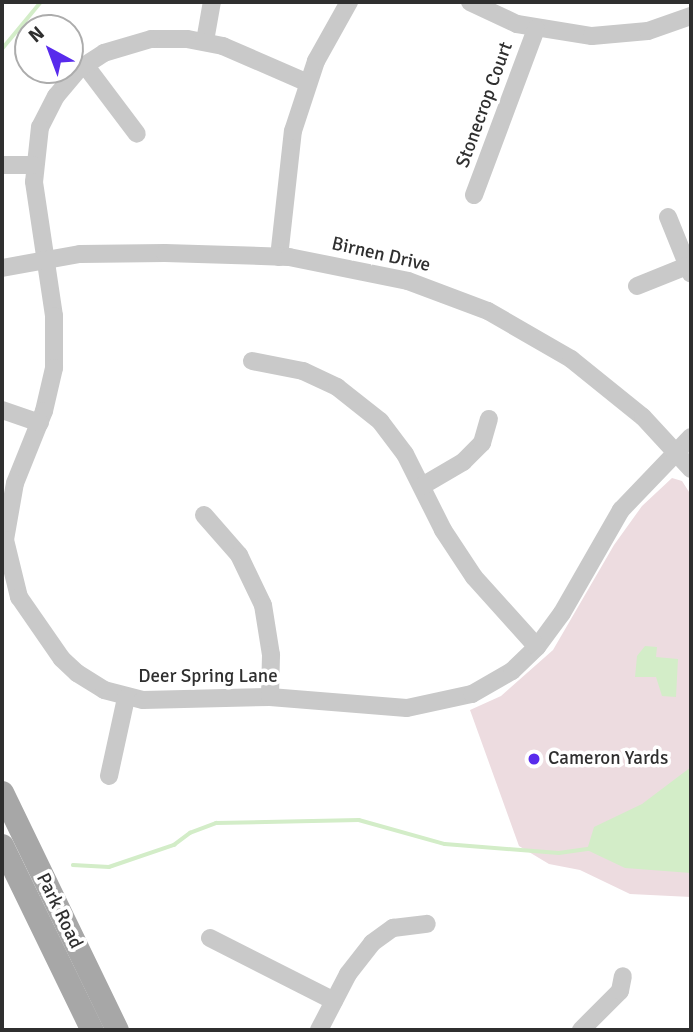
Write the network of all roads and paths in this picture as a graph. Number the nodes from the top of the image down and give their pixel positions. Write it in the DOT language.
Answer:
graph roads {
  1 [pos="212,2"];
  2 [pos="349,2"];
  3 [pos="470,2"];
  4 [pos="691,16"];
  5 [pos="536,29"];
  6 [pos="205,41"];
  7 [pos="85,65"];
  8 [pos="308,82"];
  9 [pos="137,134"];
  10 [pos="2,165"];
  11 [pos="33,165"];
  12 [pos="474,195"];
  13 [pos="668,217"];
  14 [pos="279,257"];
  15 [pos="45,260"];
  16 [pos="2,268"];
  17 [pos="689,270"];
  18 [pos="637,286"];
  19 [pos="253,361"];
  20 [pos="2,410"];
  21 [pos="489,419"];
  22 [pos="40,423"];
  23 [pos="691,437"];
  24 [pos="676,451"];
  25 [pos="691,469"];
  26 [pos="422,485"];
  27 [pos="204,515"];
  28 [pos="537,647"];
  29 [pos="270,697"];
  30 [pos="126,698"];
  31 [pos="109,776"];
  32 [pos="2,792"];
  33 [pos="2,845"];
  34 [pos="427,924"];
  35 [pos="209,938"];
  36 [pos="623,976"];
  37 [pos="334,1001"];
  38 [pos="92,1030"];
  39 [pos="117,1030"];
  40 [pos="318,1030"];
  41 [pos="581,1030"];
  1 -- 6 [label="street"];
  2 -- 8 [label="street"];
  3 -- 5 [label="street"];
  4 -- 5 [label="street"];
  5 -- 12 [label="street, Stonecrop Court"];
  6 -- 7 [label="street, Deer Spring Lane"];
  6 -- 8 [label="street, Deer Spring Lane"];
  7 -- 9 [label="street"];
  7 -- 11 [label="street, Deer Spring Lane"];
  8 -- 14 [label="street"];
  10 -- 11 [label="street"];
  11 -- 15 [label="street, Deer Spring Lane"];
  13 -- 17 [label="street"];
  14 -- 15 [label="street, Birnen Drive"];
  14 -- 24 [label="street, Birnen Drive"];
  15 -- 16 [label="street, Birnen Drive"];
  15 -- 22 [label="street, Deer Spring Lane"];
  17 -- 18 [label="street"];
  19 -- 26 [label="street"];
  20 -- 22 [label="street"];
  21 -- 26 [label="street"];
  22 -- 30 [label="street, Deer Spring Lane"];
  23 -- 24 [label="street, Deer Spring Lane"];
  24 -- 25 [label="street, Birnen Drive"];
  24 -- 28 [label="street, Deer Spring Lane"];
  26 -- 28 [label="street"];
  27 -- 29 [label="street"];
  28 -- 29 [label="street, Deer Spring Lane"];
  29 -- 30 [label="street, Deer Spring Lane"];
  30 -- 31 [label="street"];
  32 -- 39 [label="main road, Park Road"];
  33 -- 38 [label="main road, Park Road"];
  34 -- 37 [label="street"];
  35 -- 37 [label="street"];
  36 -- 41 [label="street"];
  37 -- 40 [label="street"];
}
